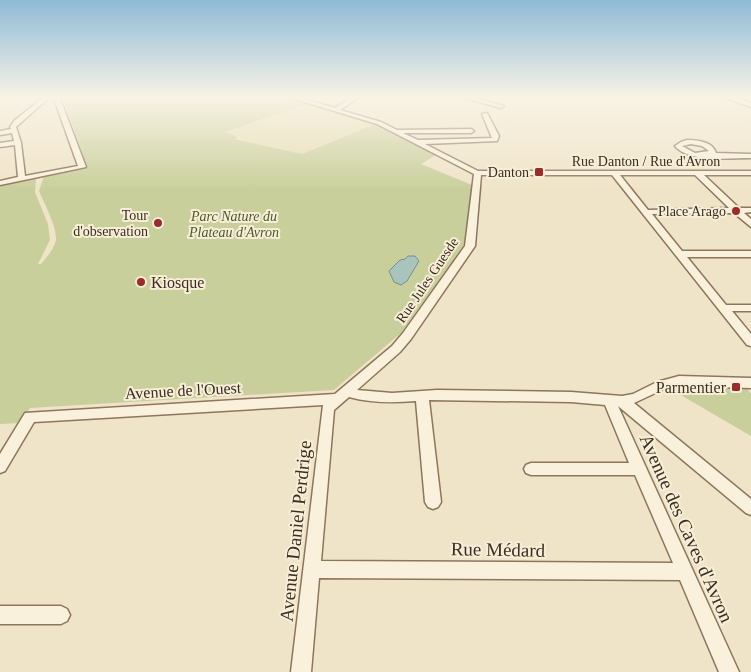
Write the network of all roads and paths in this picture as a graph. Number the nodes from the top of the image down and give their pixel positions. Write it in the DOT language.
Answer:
graph roads {
  1 [pos="14,127"];
  2 [pos="67,127"];
  3 [pos="387,127"];
  4 [pos="492,127"];
  5 [pos="13,131"];
  6 [pos="394,131"];
  7 [pos="471,131"];
  8 [pos="0,133"];
  9 [pos="416,142"];
  10 [pos="18,143"];
  11 [pos="0,145"];
  12 [pos="713,150"];
  13 [pos="704,155"];
  14 [pos="730,155"];
  15 [pos="751,156"];
  16 [pos="477,173"];
  17 [pos="614,173"];
  18 [pos="697,173"];
  19 [pos="751,173"];
  20 [pos="23,178"];
  21 [pos="0,183"];
  22 [pos="736,210"];
  23 [pos="751,210"];
  24 [pos="647,212"];
  25 [pos="751,224"];
  26 [pos="681,254"];
  27 [pos="751,254"];
  28 [pos="723,308"];
  29 [pos="751,308"];
  30 [pos="751,342"];
  31 [pos="751,383"];
  32 [pos="342,395"];
  33 [pos="422,396"];
  34 [pos="615,400"];
  35 [pos="0,467"];
  36 [pos="531,469"];
  37 [pos="640,469"];
  38 [pos="434,502"];
  39 [pos="751,508"];
  40 [pos="311,569"];
  41 [pos="685,572"];
  42 [pos="0,615"];
  43 [pos="61,615"];
  44 [pos="301,672"];
  45 [pos="729,672"];
  1 -- 5 [label="street"];
  2 -- 20 [label="street"];
  3 -- 6 [label="street"];
  4 -- 9 [label="street"];
  5 -- 8 [label="street"];
  5 -- 10 [label="street"];
  6 -- 7 [label="street"];
  6 -- 9 [label="street"];
  9 -- 16 [label="street"];
  10 -- 11 [label="street"];
  10 -- 20 [label="street"];
  12 -- 13 [label="street"];
  12 -- 13 [label="street"];
  12 -- 14 [label="street"];
  13 -- 14 [label="street"];
  14 -- 15 [label="street"];
  16 -- 17 [label="street, Rue Danton / Rue d'Avron"];
  16 -- 32 [label="street, Rue Jules Guesde"];
  17 -- 18 [label="street, Rue Danton / Rue d'Avron"];
  17 -- 24 [label="street"];
  18 -- 19 [label="street, Rue Danton / Rue d'Avron"];
  18 -- 22 [label="street"];
  20 -- 21 [label="street"];
  22 -- 23 [label="street"];
  22 -- 24 [label="street"];
  22 -- 25 [label="street"];
  24 -- 26 [label="street"];
  26 -- 27 [label="street"];
  26 -- 28 [label="street"];
  28 -- 29 [label="street"];
  28 -- 30 [label="street"];
  31 -- 34 [label="street"];
  32 -- 33 [label="street, Avenue de l'Ouest"];
  32 -- 35 [label="street, Avenue de l'Ouest"];
  32 -- 40 [label="street, Avenue Daniel Perdrige"];
  33 -- 34 [label="street, Avenue de l'Ouest"];
  33 -- 38 [label="street"];
  34 -- 37 [label="street, Avenue des Caves d'Avron"];
  34 -- 39 [label="street"];
  36 -- 37 [label="street"];
  37 -- 41 [label="street, Avenue des Caves d'Avron"];
  40 -- 41 [label="street, Rue Médard"];
  40 -- 44 [label="street, Avenue Daniel Perdrige"];
  41 -- 45 [label="street, Avenue des Caves d'Avron"];
  42 -- 43 [label="street"];
}
